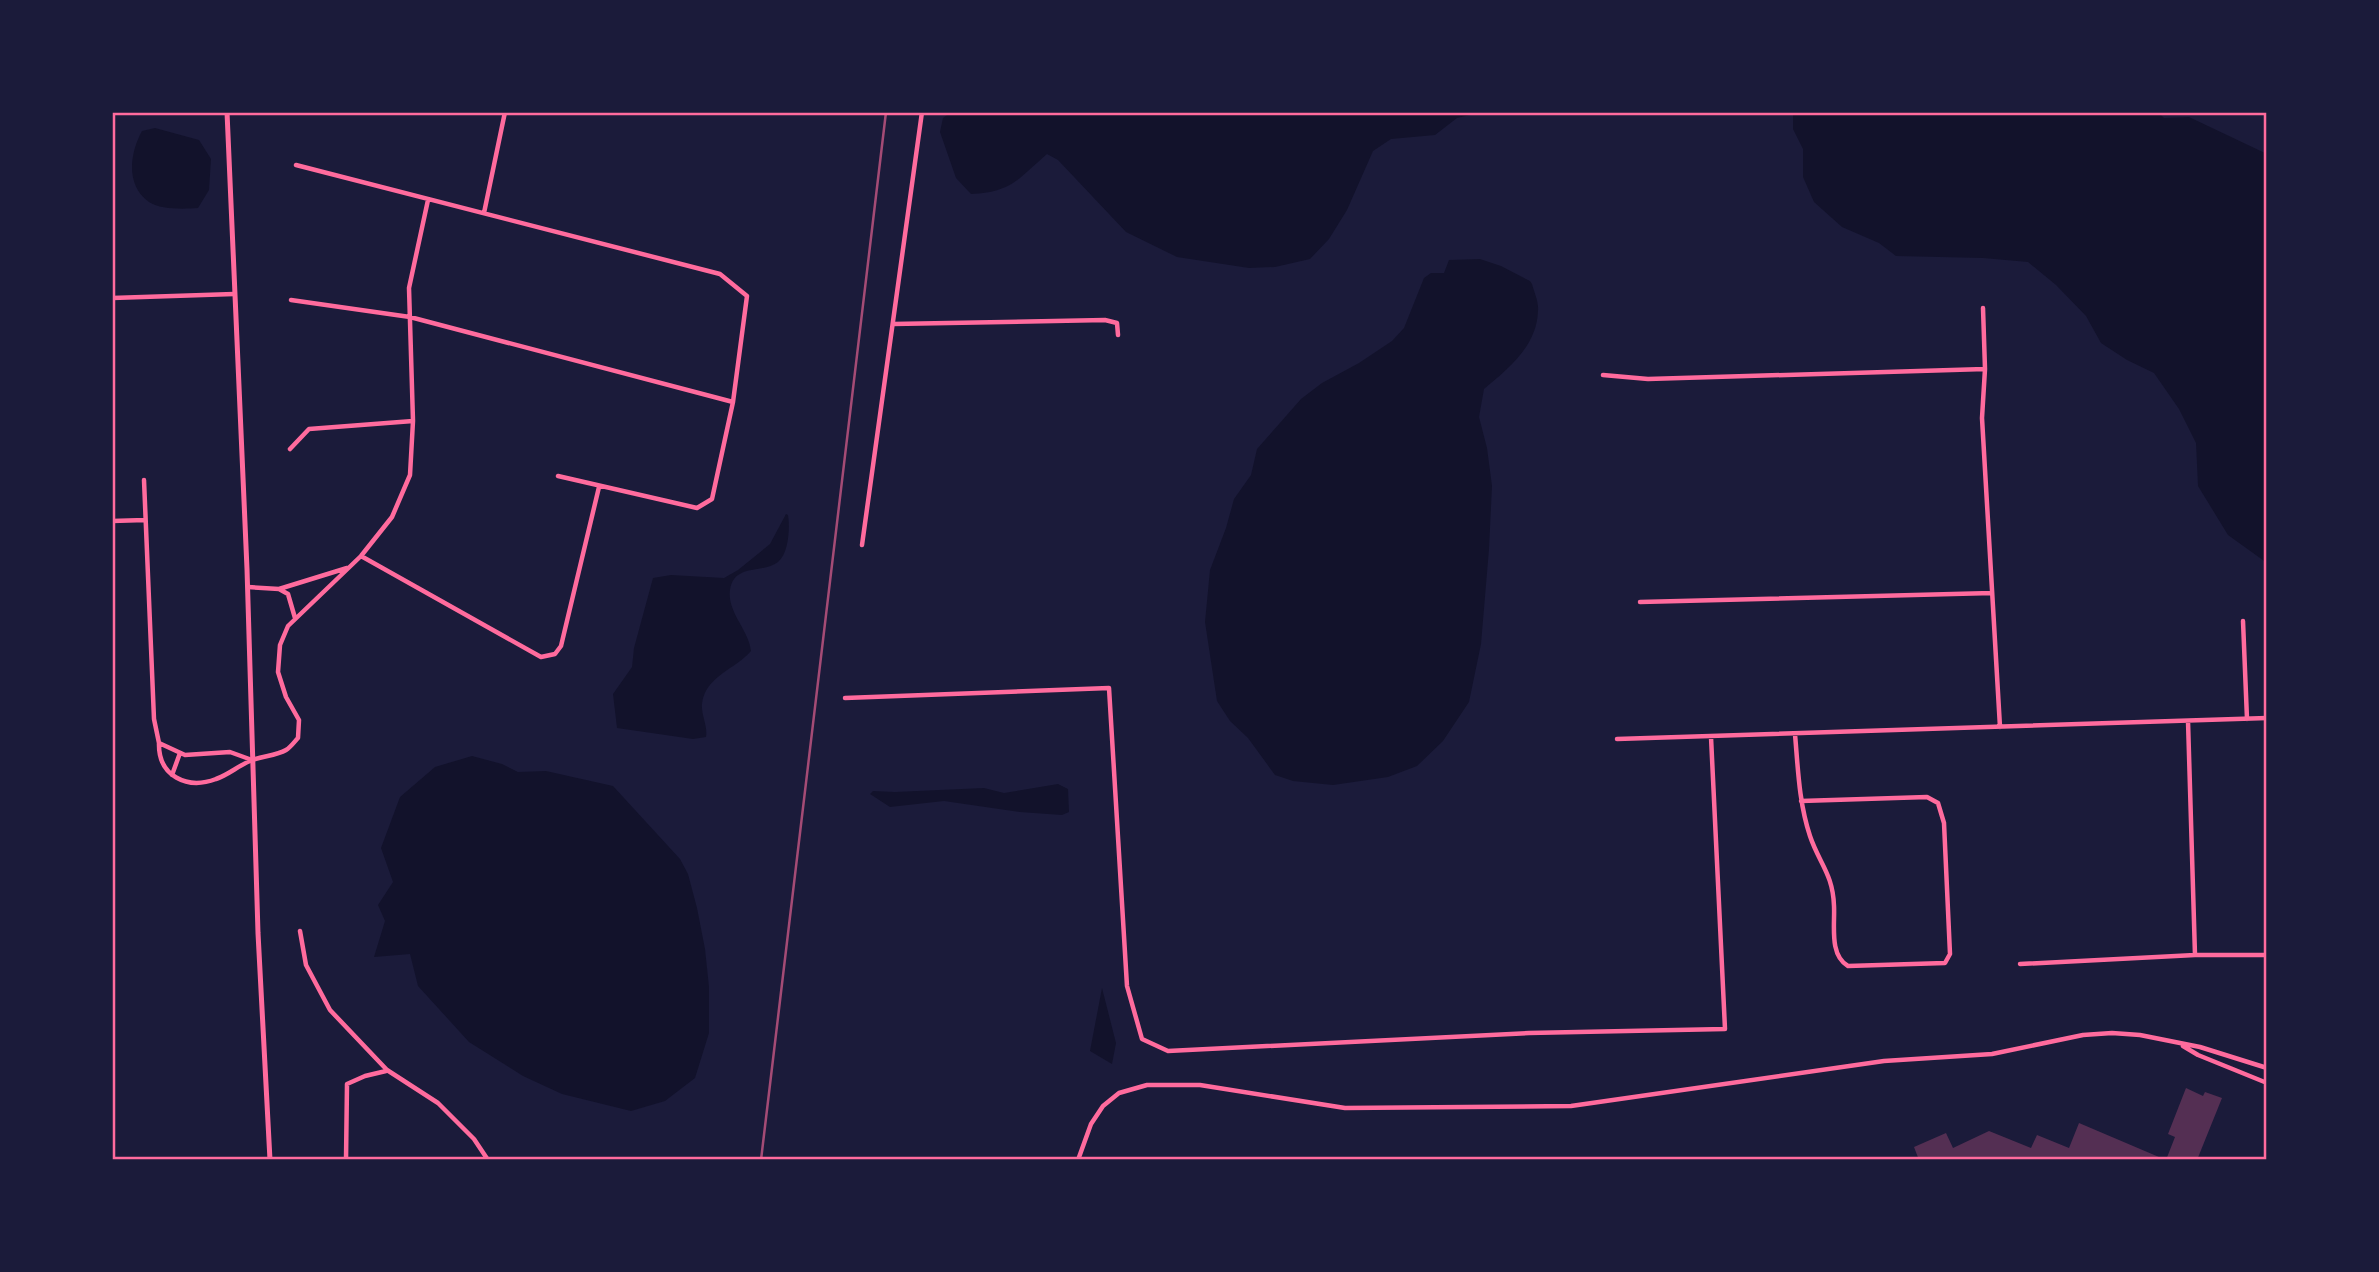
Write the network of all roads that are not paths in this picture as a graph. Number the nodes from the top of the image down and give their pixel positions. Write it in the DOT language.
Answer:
graph roads {
  1 [pos="227,112"];
  2 [pos="505,112"];
  3 [pos="922,112"];
  4 [pos="296,165"];
  5 [pos="428,200"];
  6 [pos="484,213"];
  7 [pos="234,294"];
  8 [pos="112,298"];
  9 [pos="290,300"];
  10 [pos="1983,308"];
  11 [pos="410,317"];
  12 [pos="893,324"];
  13 [pos="1118,335"];
  14 [pos="1985,369"];
  15 [pos="1603,375"];
  16 [pos="733,402"];
  17 [pos="413,421"];
  18 [pos="290,449"];
  19 [pos="558,477"];
  20 [pos="144,480"];
  21 [pos="599,487"];
  22 [pos="145,520"];
  23 [pos="112,521"];
  24 [pos="862,545"];
  25 [pos="361,556"];
  26 [pos="351,566"];
  27 [pos="248,587"];
  28 [pos="279,589"];
  29 [pos="1992,593"];
  30 [pos="1640,602"];
  31 [pos="295,619"];
  32 [pos="2243,621"];
  33 [pos="845,698"];
  34 [pos="2267,718"];
  35 [pos="2248,719"];
  36 [pos="2188,721"];
  37 [pos="2000,727"];
  38 [pos="1795,734"];
  39 [pos="1711,737"];
  40 [pos="1617,739"];
  41 [pos="159,743"];
  42 [pos="180,752"];
  43 [pos="252,760"];
  44 [pos="172,775"];
  45 [pos="1801,802"];
  46 [pos="300,931"];
  47 [pos="2196,955"];
  48 [pos="2267,955"];
  49 [pos="2020,964"];
  50 [pos="2179,1044"];
  51 [pos="2267,1068"];
  52 [pos="387,1070"];
  53 [pos="2267,1083"];
  54 [pos="270,1160"];
  55 [pos="346,1160"];
  56 [pos="488,1160"];
  57 [pos="1079,1160"];
  1 -- 7 [label="street"];
  2 -- 6 [label="street"];
  3 -- 12 [label="street"];
  4 -- 5 [label="street"];
  5 -- 6 [label="street"];
  5 -- 11 [label="street"];
  6 -- 16 [label="street"];
  7 -- 8 [label="street"];
  7 -- 27 [label="street"];
  9 -- 11 [label="street"];
  10 -- 14 [label="street"];
  11 -- 16 [label="street"];
  11 -- 17 [label="street"];
  12 -- 13 [label="street"];
  12 -- 24 [label="street"];
  14 -- 15 [label="street"];
  14 -- 29 [label="street"];
  16 -- 21 [label="street"];
  17 -- 18 [label="street"];
  17 -- 25 [label="street"];
  19 -- 21 [label="street"];
  20 -- 22 [label="street"];
  21 -- 25 [label="street"];
  22 -- 23 [label="street"];
  22 -- 41 [label="street"];
  25 -- 26 [label="street"];
  26 -- 28 [label="street"];
  26 -- 31 [label="street"];
  27 -- 28 [label="street"];
  27 -- 43 [label="street"];
  28 -- 31 [label="street"];
  29 -- 30 [label="street"];
  29 -- 37 [label="street"];
  31 -- 43 [label="street"];
  32 -- 35 [label="street"];
  33 -- 39 [label="street"];
  34 -- 35 [label="street"];
  35 -- 36 [label="street"];
  36 -- 37 [label="street"];
  36 -- 47 [label="street"];
  37 -- 38 [label="street"];
  38 -- 39 [label="street"];
  38 -- 45 [label="street"];
  39 -- 40 [label="street"];
  41 -- 42 [label="street"];
  41 -- 44 [label="street"];
  42 -- 43 [label="street"];
  42 -- 44 [label="street"];
  43 -- 44 [label="street"];
  43 -- 54 [label="street"];
  45 -- 45 [label="street"];
  46 -- 52 [label="street"];
  47 -- 48 [label="street"];
  47 -- 49 [label="street"];
  50 -- 51 [label="street"];
  50 -- 53 [label="street"];
  50 -- 57 [label="street"];
  52 -- 55 [label="street"];
  52 -- 56 [label="street"];
}
